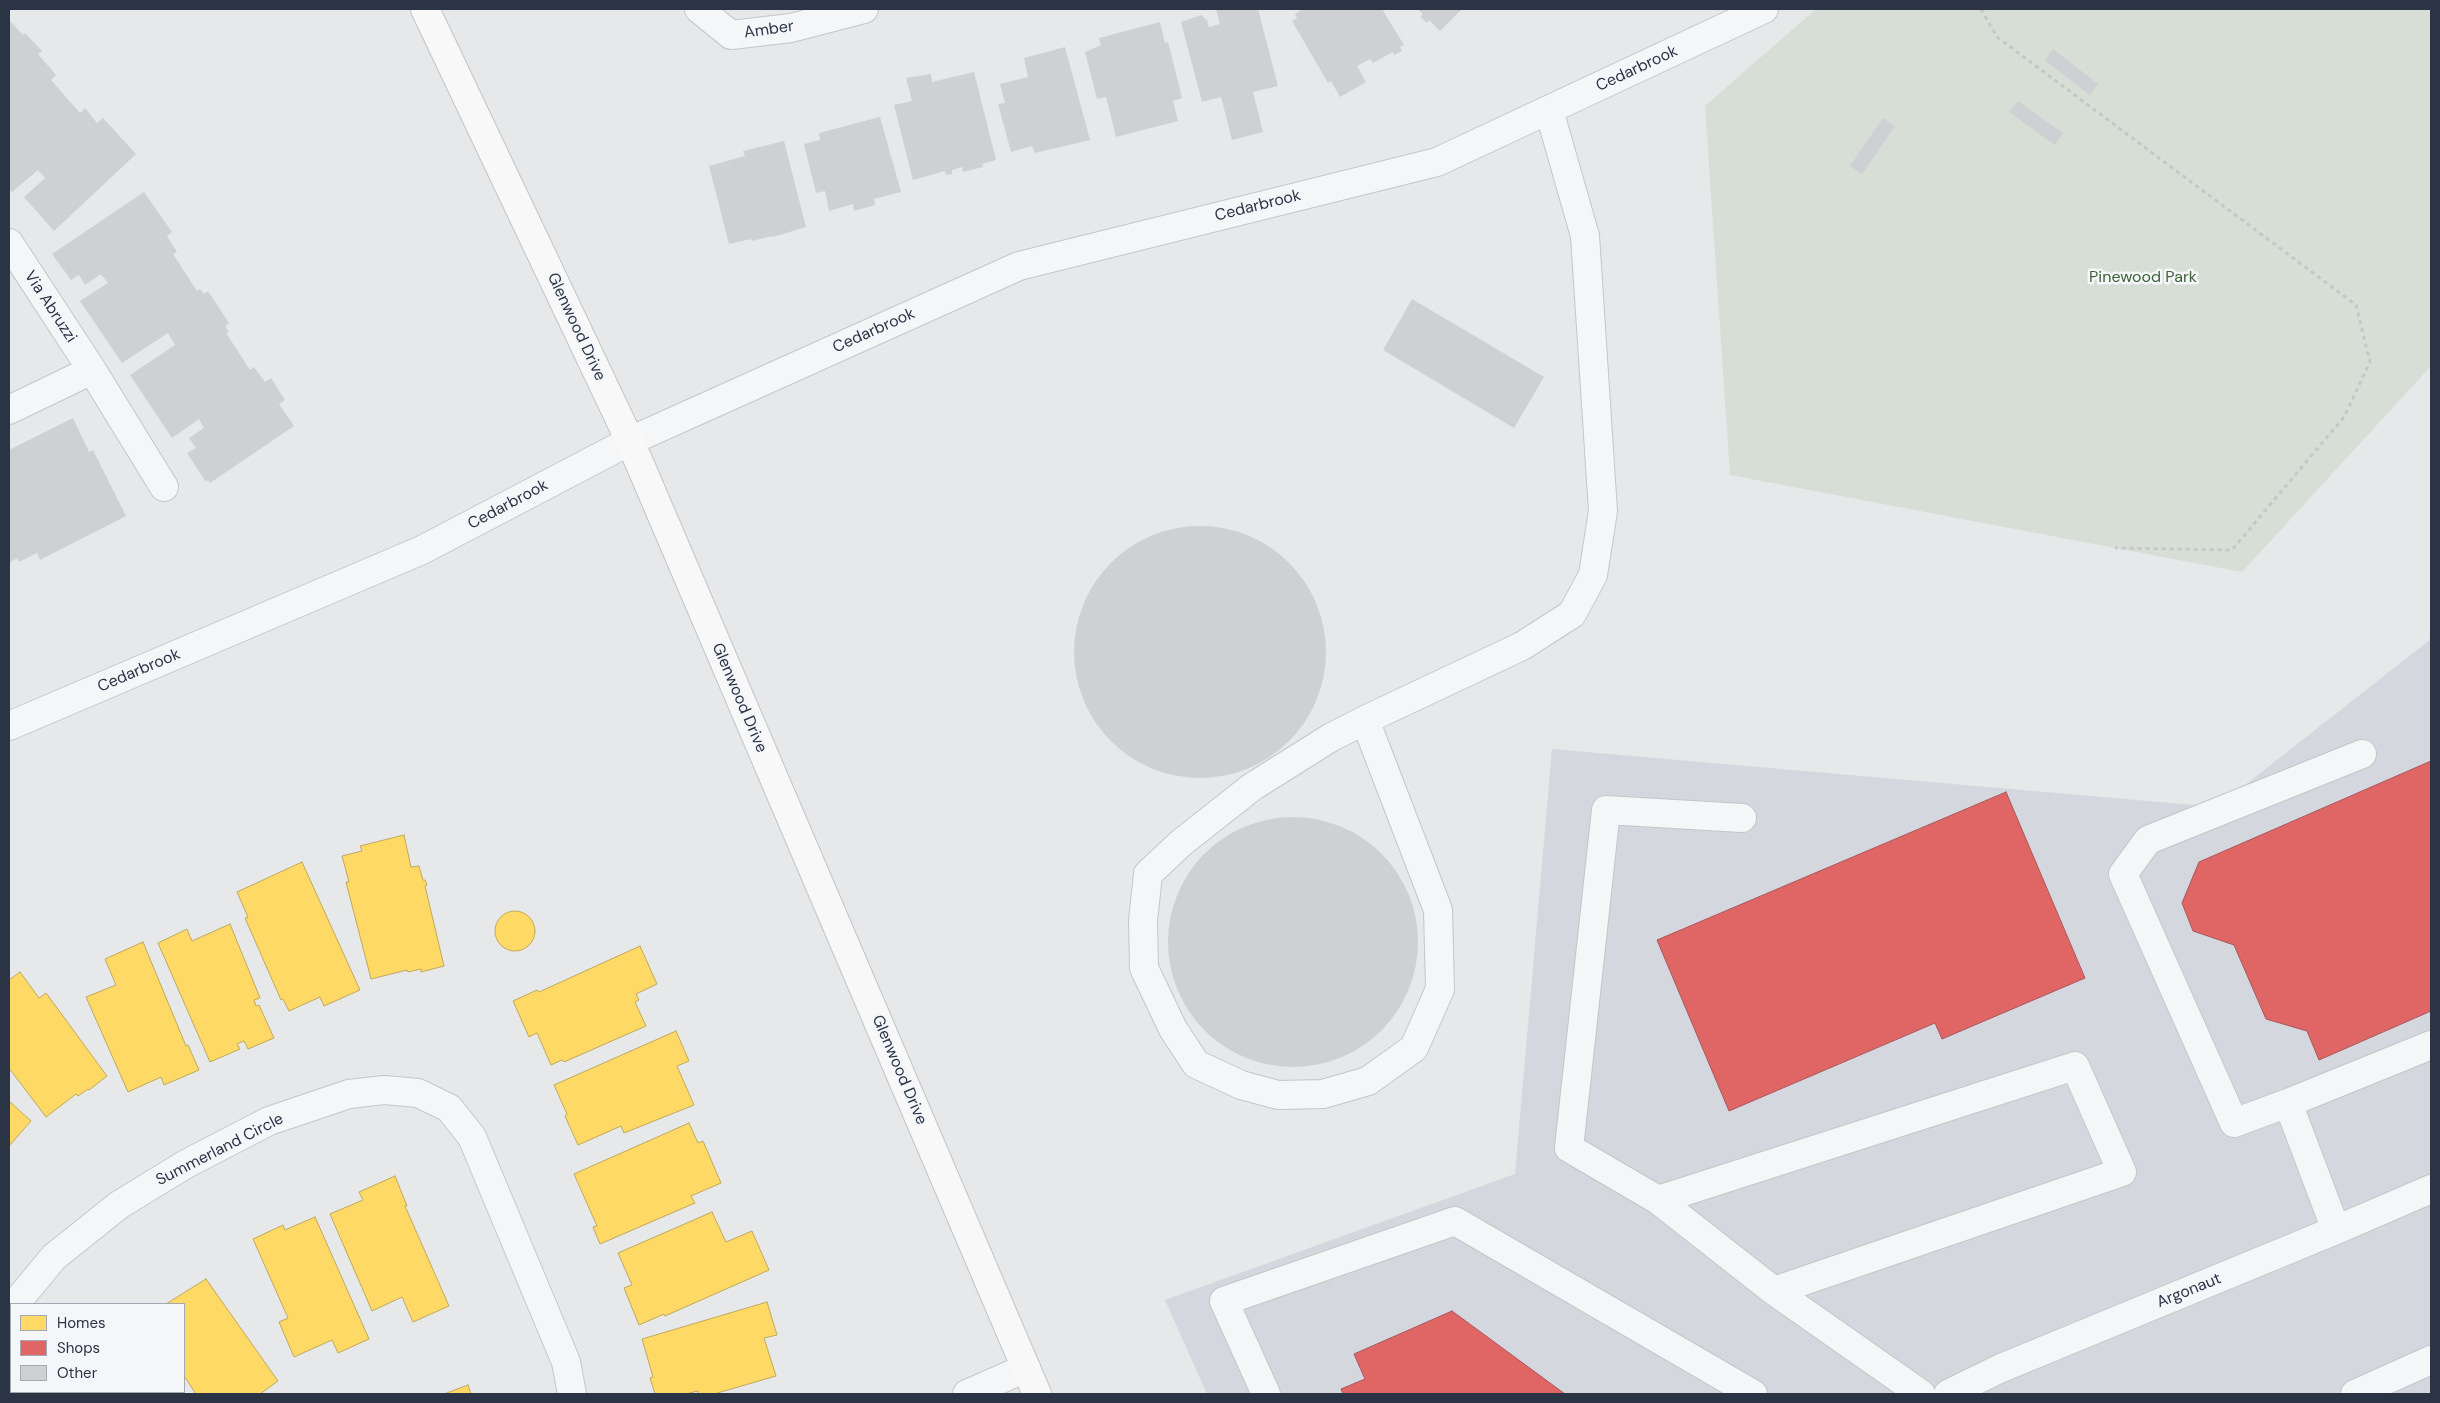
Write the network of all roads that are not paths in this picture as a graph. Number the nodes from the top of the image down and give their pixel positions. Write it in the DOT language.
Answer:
graph roads {
  1 [pos="425,9"];
  2 [pos="699,9"];
  3 [pos="864,9"];
  4 [pos="1764,9"];
  5 [pos="1549,110"];
  6 [pos="9,243"];
  7 [pos="92,370"];
  8 [pos="9,410"];
  9 [pos="630,442"];
  10 [pos="164,487"];
  11 [pos="1365,720"];
  12 [pos="9,726"];
  13 [pos="2362,754"];
  14 [pos="1742,818"];
  15 [pos="2431,1045"];
  16 [pos="2288,1103"];
  17 [pos="2431,1188"];
  18 [pos="1658,1200"];
  19 [pos="2336,1230"];
  20 [pos="1774,1291"];
  21 [pos="16,1303"];
  22 [pos="2431,1360"];
  23 [pos="1026,1368"];
  24 [pos="572,1394"];
  25 [pos="967,1394"];
  26 [pos="1037,1394"];
  27 [pos="1266,1394"];
  28 [pos="1753,1394"];
  29 [pos="1921,1394"];
  30 [pos="1948,1394"];
  31 [pos="2355,1394"];
  1 -- 9 [label="main road, Glenwood Drive"];
  2 -- 3 [label="street, Amber"];
  4 -- 5 [label="street, Cedarbrook"];
  5 -- 9 [label="street, Cedarbrook"];
  5 -- 11 [label="street"];
  6 -- 7 [label="street, Via Abruzzi"];
  7 -- 8 [label="street"];
  7 -- 10 [label="street, Via Abruzzi"];
  9 -- 12 [label="street, Cedarbrook"];
  9 -- 23 [label="main road, Glenwood Drive"];
  11 -- 11 [label="street"];
  13 -- 16 [label="street"];
  14 -- 18 [label="street"];
  15 -- 16 [label="street"];
  16 -- 19 [label="street"];
  17 -- 19 [label="street, Argonaut"];
  18 -- 20 [label="street"];
  18 -- 20 [label="street"];
  19 -- 30 [label="street, Argonaut"];
  20 -- 29 [label="street"];
  21 -- 24 [label="street, Summerland Circle"];
  22 -- 31 [label="street"];
  23 -- 25 [label="street"];
  23 -- 26 [label="main road, Glenwood Drive"];
  27 -- 28 [label="street"];
}
